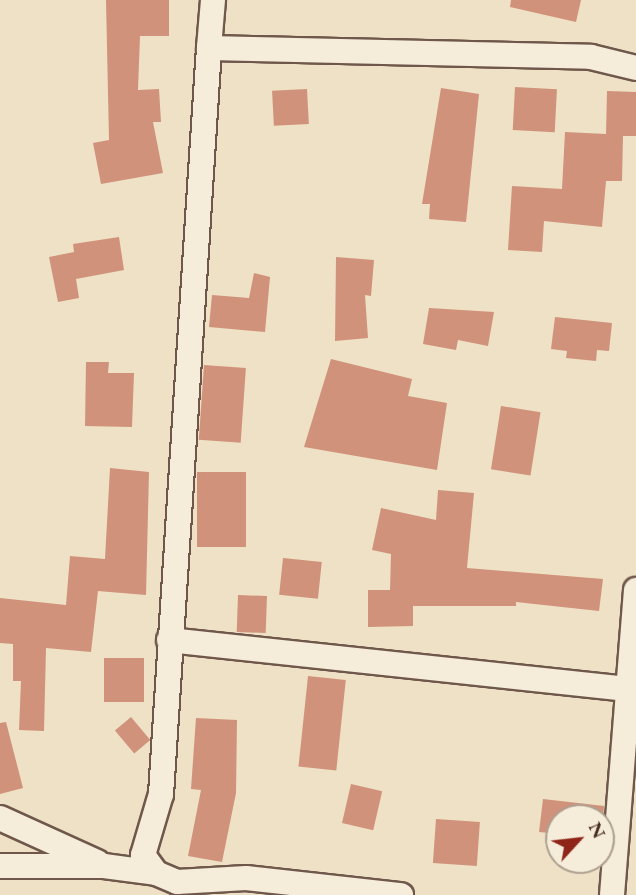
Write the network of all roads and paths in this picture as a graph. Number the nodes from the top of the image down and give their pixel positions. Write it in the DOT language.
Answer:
graph roads {
  1 [pos="213,0"];
  2 [pos="209,48"];
  3 [pos="636,68"];
  4 [pos="636,590"];
  5 [pos="169,640"];
  6 [pos="628,689"];
  7 [pos="0,818"];
  8 [pos="0,866"];
  9 [pos="104,866"];
  10 [pos="156,873"];
  11 [pos="401,895"];
  12 [pos="612,895"];
  1 -- 2 [label="street"];
  2 -- 3 [label="street"];
  2 -- 5 [label="street"];
  4 -- 6 [label="street"];
  5 -- 6 [label="street"];
  5 -- 10 [label="street"];
  6 -- 12 [label="street"];
  7 -- 9 [label="street"];
  8 -- 9 [label="street"];
  9 -- 10 [label="street"];
  10 -- 11 [label="street"];
}
